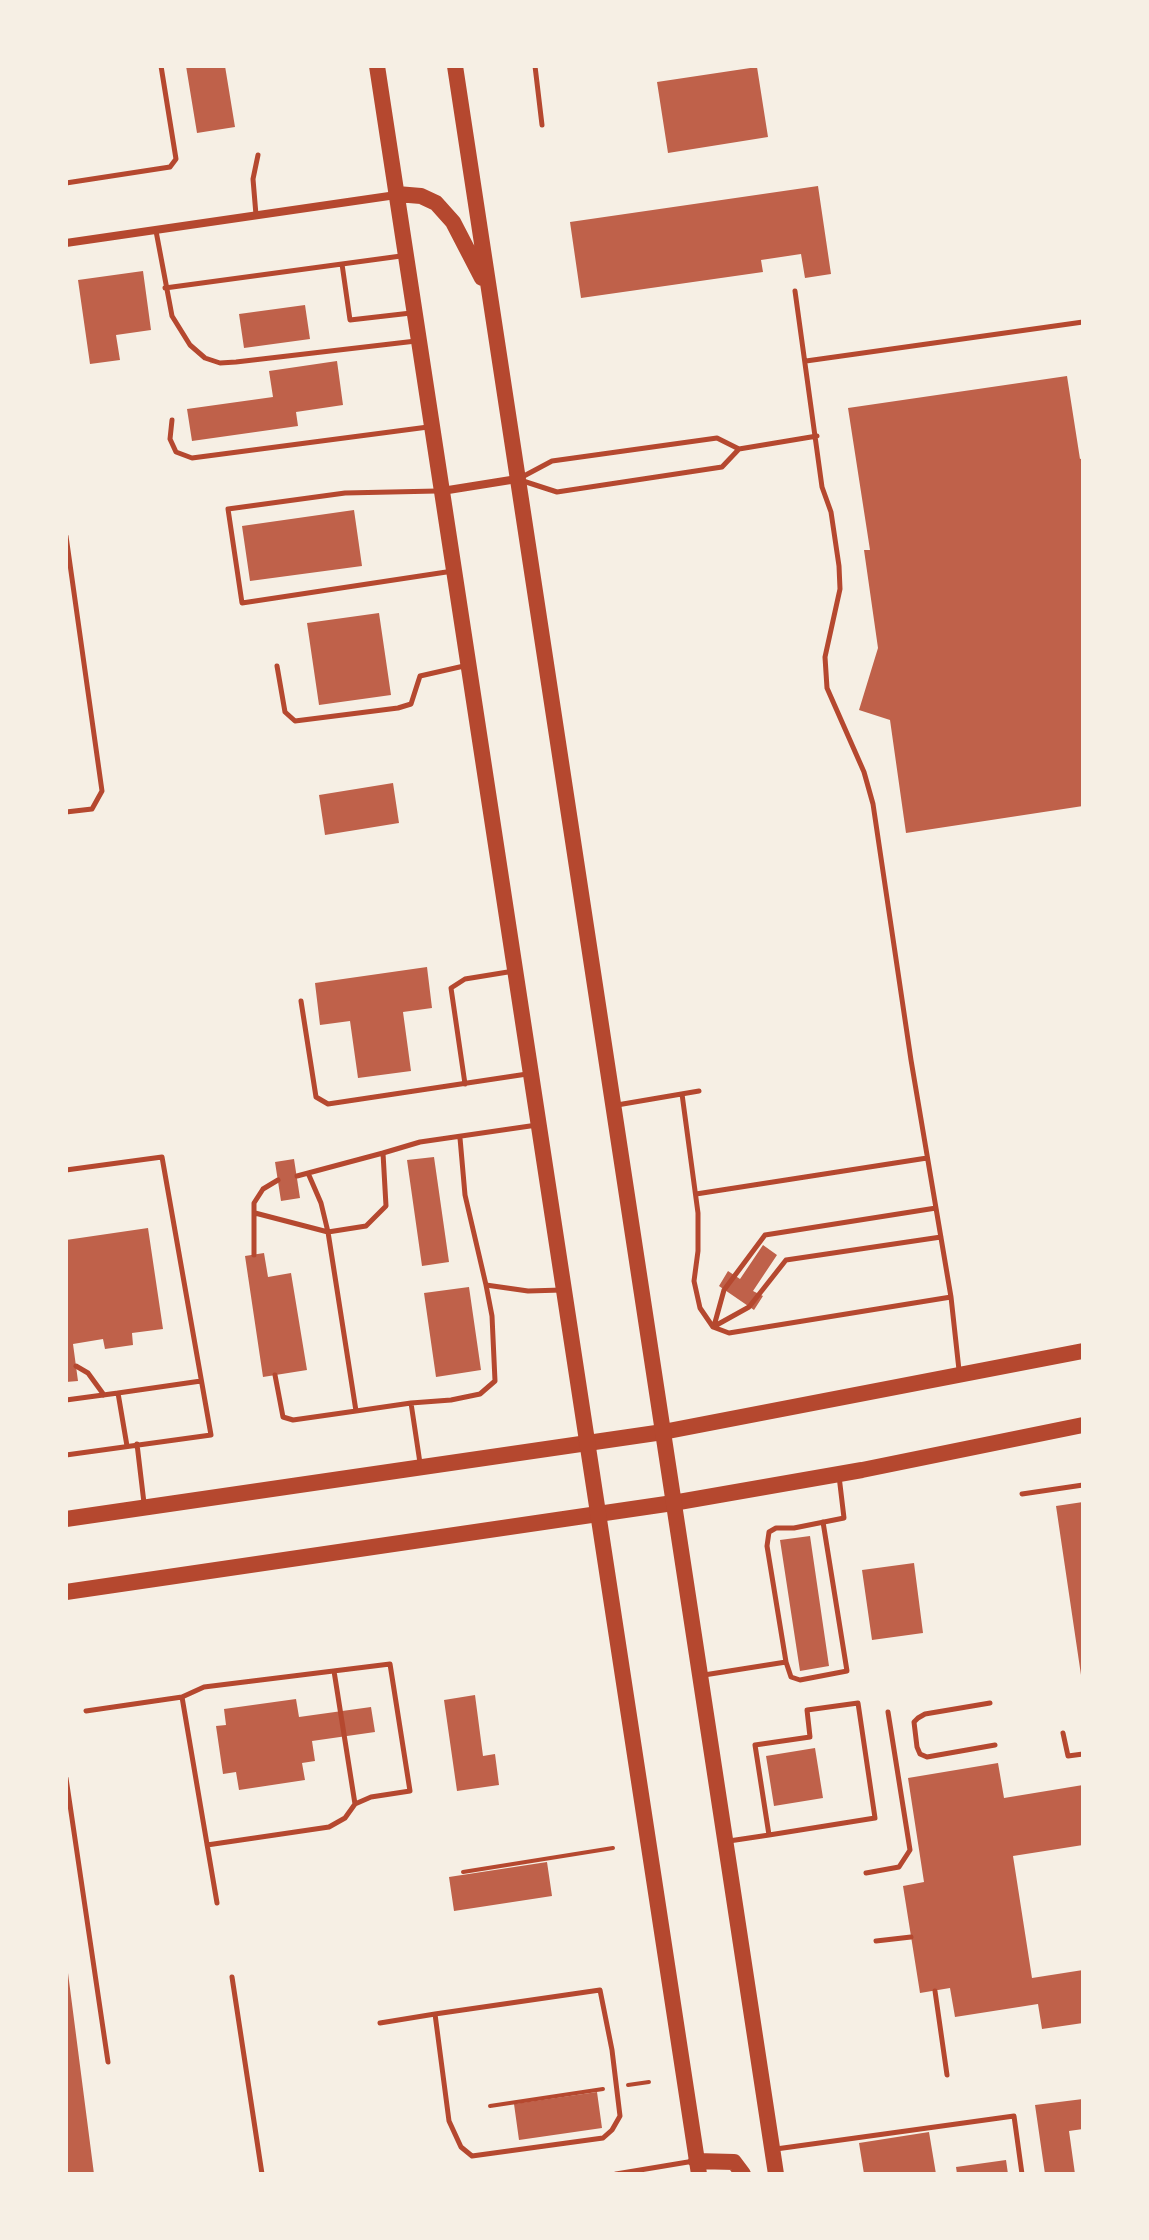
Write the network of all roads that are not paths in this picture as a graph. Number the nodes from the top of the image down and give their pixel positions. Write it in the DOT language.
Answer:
graph roads {
  1 [pos="161,66"];
  2 [pos="377,66"];
  3 [pos="455,66"];
  4 [pos="535,66"];
  5 [pos="542,125"];
  6 [pos="258,155"];
  7 [pos="66,183"];
  8 [pos="397,194"];
  9 [pos="256,215"];
  10 [pos="156,230"];
  11 [pos="66,243"];
  12 [pos="406,255"];
  13 [pos="342,264"];
  14 [pos="165,288"];
  15 [pos="489,290"];
  16 [pos="795,291"];
  17 [pos="415,312"];
  18 [pos="1083,322"];
  19 [pos="419,340"];
  20 [pos="806,361"];
  21 [pos="172,420"];
  22 [pos="433,427"];
  23 [pos="817,436"];
  24 [pos="739,449"];
  25 [pos="517,479"];
  26 [pos="442,491"];
  27 [pos="66,536"];
  28 [pos="455,571"];
  29 [pos="277,666"];
  30 [pos="469,666"];
  31 [pos="66,812"];
  32 [pos="516,970"];
  33 [pos="301,1001"];
  34 [pos="532,1074"];
  35 [pos="465,1084"];
  36 [pos="699,1091"];
  37 [pos="682,1094"];
  38 [pos="613,1106"];
  39 [pos="539,1125"];
  40 [pos="460,1138"];
  41 [pos="383,1153"];
  42 [pos="927,1158"];
  43 [pos="66,1170"];
  44 [pos="308,1173"];
  45 [pos="297,1176"];
  46 [pos="278,1180"];
  47 [pos="696,1194"];
  48 [pos="936,1208"];
  49 [pos="255,1213"];
  50 [pos="328,1232"];
  51 [pos="941,1237"];
  52 [pos="254,1255"];
  53 [pos="486,1285"];
  54 [pos="564,1290"];
  55 [pos="951,1297"];
  56 [pos="713,1327"];
  57 [pos="1083,1351"];
  58 [pos="76,1366"];
  59 [pos="275,1375"];
  60 [pos="960,1375"];
  61 [pos="201,1381"];
  62 [pos="118,1393"];
  63 [pos="104,1395"];
  64 [pos="66,1400"];
  65 [pos="411,1403"];
  66 [pos="356,1411"];
  67 [pos="1083,1425"];
  68 [pos="663,1432"];
  69 [pos="137,1444"];
  70 [pos="587,1444"];
  71 [pos="127,1446"];
  72 [pos="66,1455"];
  73 [pos="421,1468"];
  74 [pos="839,1473"];
  75 [pos="1083,1485"];
  76 [pos="1022,1494"];
  77 [pos="673,1503"];
  78 [pos="144,1508"];
  79 [pos="597,1514"];
  80 [pos="66,1519"];
  81 [pos="823,1522"];
  82 [pos="66,1592"];
  83 [pos="786,1662"];
  84 [pos="334,1671"];
  85 [pos="699,1676"];
  86 [pos="182,1697"];
  87 [pos="990,1703"];
  88 [pos="86,1711"];
  89 [pos="888,1712"];
  90 [pos="1063,1733"];
  91 [pos="995,1745"];
  92 [pos="1083,1754"];
  93 [pos="66,1778"];
  94 [pos="355,1804"];
  95 [pos="69,1822"];
  96 [pos="769,1835"];
  97 [pos="724,1842"];
  98 [pos="207,1845"];
  99 [pos="866,1873"];
  100 [pos="217,1903"];
  101 [pos="911,1937"];
  102 [pos="876,1941"];
  103 [pos="232,1977"];
  104 [pos="935,1991"];
  105 [pos="435,2014"];
  106 [pos="380,2023"];
  107 [pos="108,2062"];
  108 [pos="947,2075"];
  109 [pos="772,2149"];
  110 [pos="698,2168"];
  111 [pos="262,2174"];
  112 [pos="616,2174"];
  113 [pos="743,2174"];
  114 [pos="776,2174"];
  115 [pos="1022,2174"];
  1 -- 7 [label="lane"];
  2 -- 8 [label="main road"];
  3 -- 15 [label="main road"];
  4 -- 5 [label="lane"];
  6 -- 9 [label="lane"];
  8 -- 9 [label="street"];
  8 -- 12 [label="main road"];
  8 -- 15 [label="main road"];
  9 -- 10 [label="street"];
  10 -- 11 [label="street"];
  10 -- 14 [label="lane"];
  12 -- 13 [label="lane"];
  12 -- 17 [label="main road"];
  13 -- 14 [label="lane"];
  13 -- 17 [label="lane"];
  14 -- 19 [label="lane"];
  15 -- 25 [label="main road"];
  16 -- 20 [label="lane"];
  17 -- 19 [label="main road"];
  18 -- 20 [label="lane"];
  19 -- 22 [label="main road"];
  20 -- 23 [label="lane"];
  21 -- 22 [label="lane"];
  22 -- 26 [label="main road"];
  23 -- 24 [label="lane"];
  23 -- 42 [label="lane"];
  24 -- 25 [label="lane"];
  24 -- 25 [label="lane"];
  25 -- 26 [label="street"];
  25 -- 38 [label="main road"];
  26 -- 28 [label="main road"];
  26 -- 28 [label="lane"];
  27 -- 31 [label="lane"];
  28 -- 30 [label="main road"];
  29 -- 30 [label="lane"];
  30 -- 32 [label="main road"];
  32 -- 34 [label="main road"];
  32 -- 35 [label="lane"];
  33 -- 35 [label="lane"];
  34 -- 35 [label="lane"];
  34 -- 39 [label="main road"];
  36 -- 37 [label="lane"];
  37 -- 38 [label="lane"];
  37 -- 47 [label="lane"];
  38 -- 68 [label="main road"];
  39 -- 40 [label="lane"];
  39 -- 54 [label="main road"];
  40 -- 41 [label="lane"];
  40 -- 53 [label="lane"];
  41 -- 44 [label="lane"];
  41 -- 50 [label="lane"];
  42 -- 47 [label="lane"];
  42 -- 48 [label="lane"];
  43 -- 61 [label="lane"];
  44 -- 45 [label="lane"];
  44 -- 50 [label="lane"];
  46 -- 49 [label="lane"];
  47 -- 56 [label="lane"];
  48 -- 51 [label="lane"];
  48 -- 56 [label="lane"];
  49 -- 50 [label="lane"];
  49 -- 52 [label="lane"];
  50 -- 66 [label="lane"];
  51 -- 55 [label="lane"];
  51 -- 56 [label="lane"];
  53 -- 54 [label="lane"];
  53 -- 65 [label="lane"];
  54 -- 70 [label="main road"];
  55 -- 56 [label="lane"];
  55 -- 60 [label="lane"];
  57 -- 60 [label="main road"];
  58 -- 63 [label="lane"];
  59 -- 66 [label="lane"];
  60 -- 68 [label="main road"];
  61 -- 62 [label="lane"];
  61 -- 69 [label="lane"];
  62 -- 63 [label="lane"];
  62 -- 71 [label="lane"];
  63 -- 64 [label="lane"];
  65 -- 66 [label="lane"];
  65 -- 73 [label="lane"];
  67 -- 74 [label="main road"];
  68 -- 70 [label="main road"];
  68 -- 77 [label="main road"];
  69 -- 71 [label="lane"];
  69 -- 78 [label="lane"];
  70 -- 73 [label="main road"];
  70 -- 79 [label="main road"];
  71 -- 72 [label="lane"];
  73 -- 78 [label="main road"];
  74 -- 77 [label="main road"];
  74 -- 81 [label="lane"];
  75 -- 76 [label="lane"];
  77 -- 79 [label="main road"];
  77 -- 85 [label="main road"];
  78 -- 80 [label="main road"];
  79 -- 82 [label="main road"];
  79 -- 110 [label="main road"];
  81 -- 83 [label="lane"];
  81 -- 83 [label="lane"];
  83 -- 85 [label="lane"];
  84 -- 86 [label="lane"];
  84 -- 94 [label="lane"];
  84 -- 94 [label="lane"];
  85 -- 97 [label="main road"];
  86 -- 88 [label="lane"];
  86 -- 98 [label="lane"];
  87 -- 91 [label="lane"];
  89 -- 99 [label="lane"];
  90 -- 92 [label="lane"];
  93 -- 95 [label="lane"];
  94 -- 98 [label="lane"];
  95 -- 107 [label="lane"];
  96 -- 96 [label="lane"];
  96 -- 97 [label="lane"];
  97 -- 109 [label="main road"];
  98 -- 100 [label="lane"];
  101 -- 102 [label="lane"];
  103 -- 111 [label="lane"];
  104 -- 108 [label="lane"];
  105 -- 105 [label="lane"];
  105 -- 106 [label="lane"];
  109 -- 114 [label="main road"];
  109 -- 115 [label="lane"];
  110 -- 112 [label="lane"];
  110 -- 113 [label="main road"];
}
